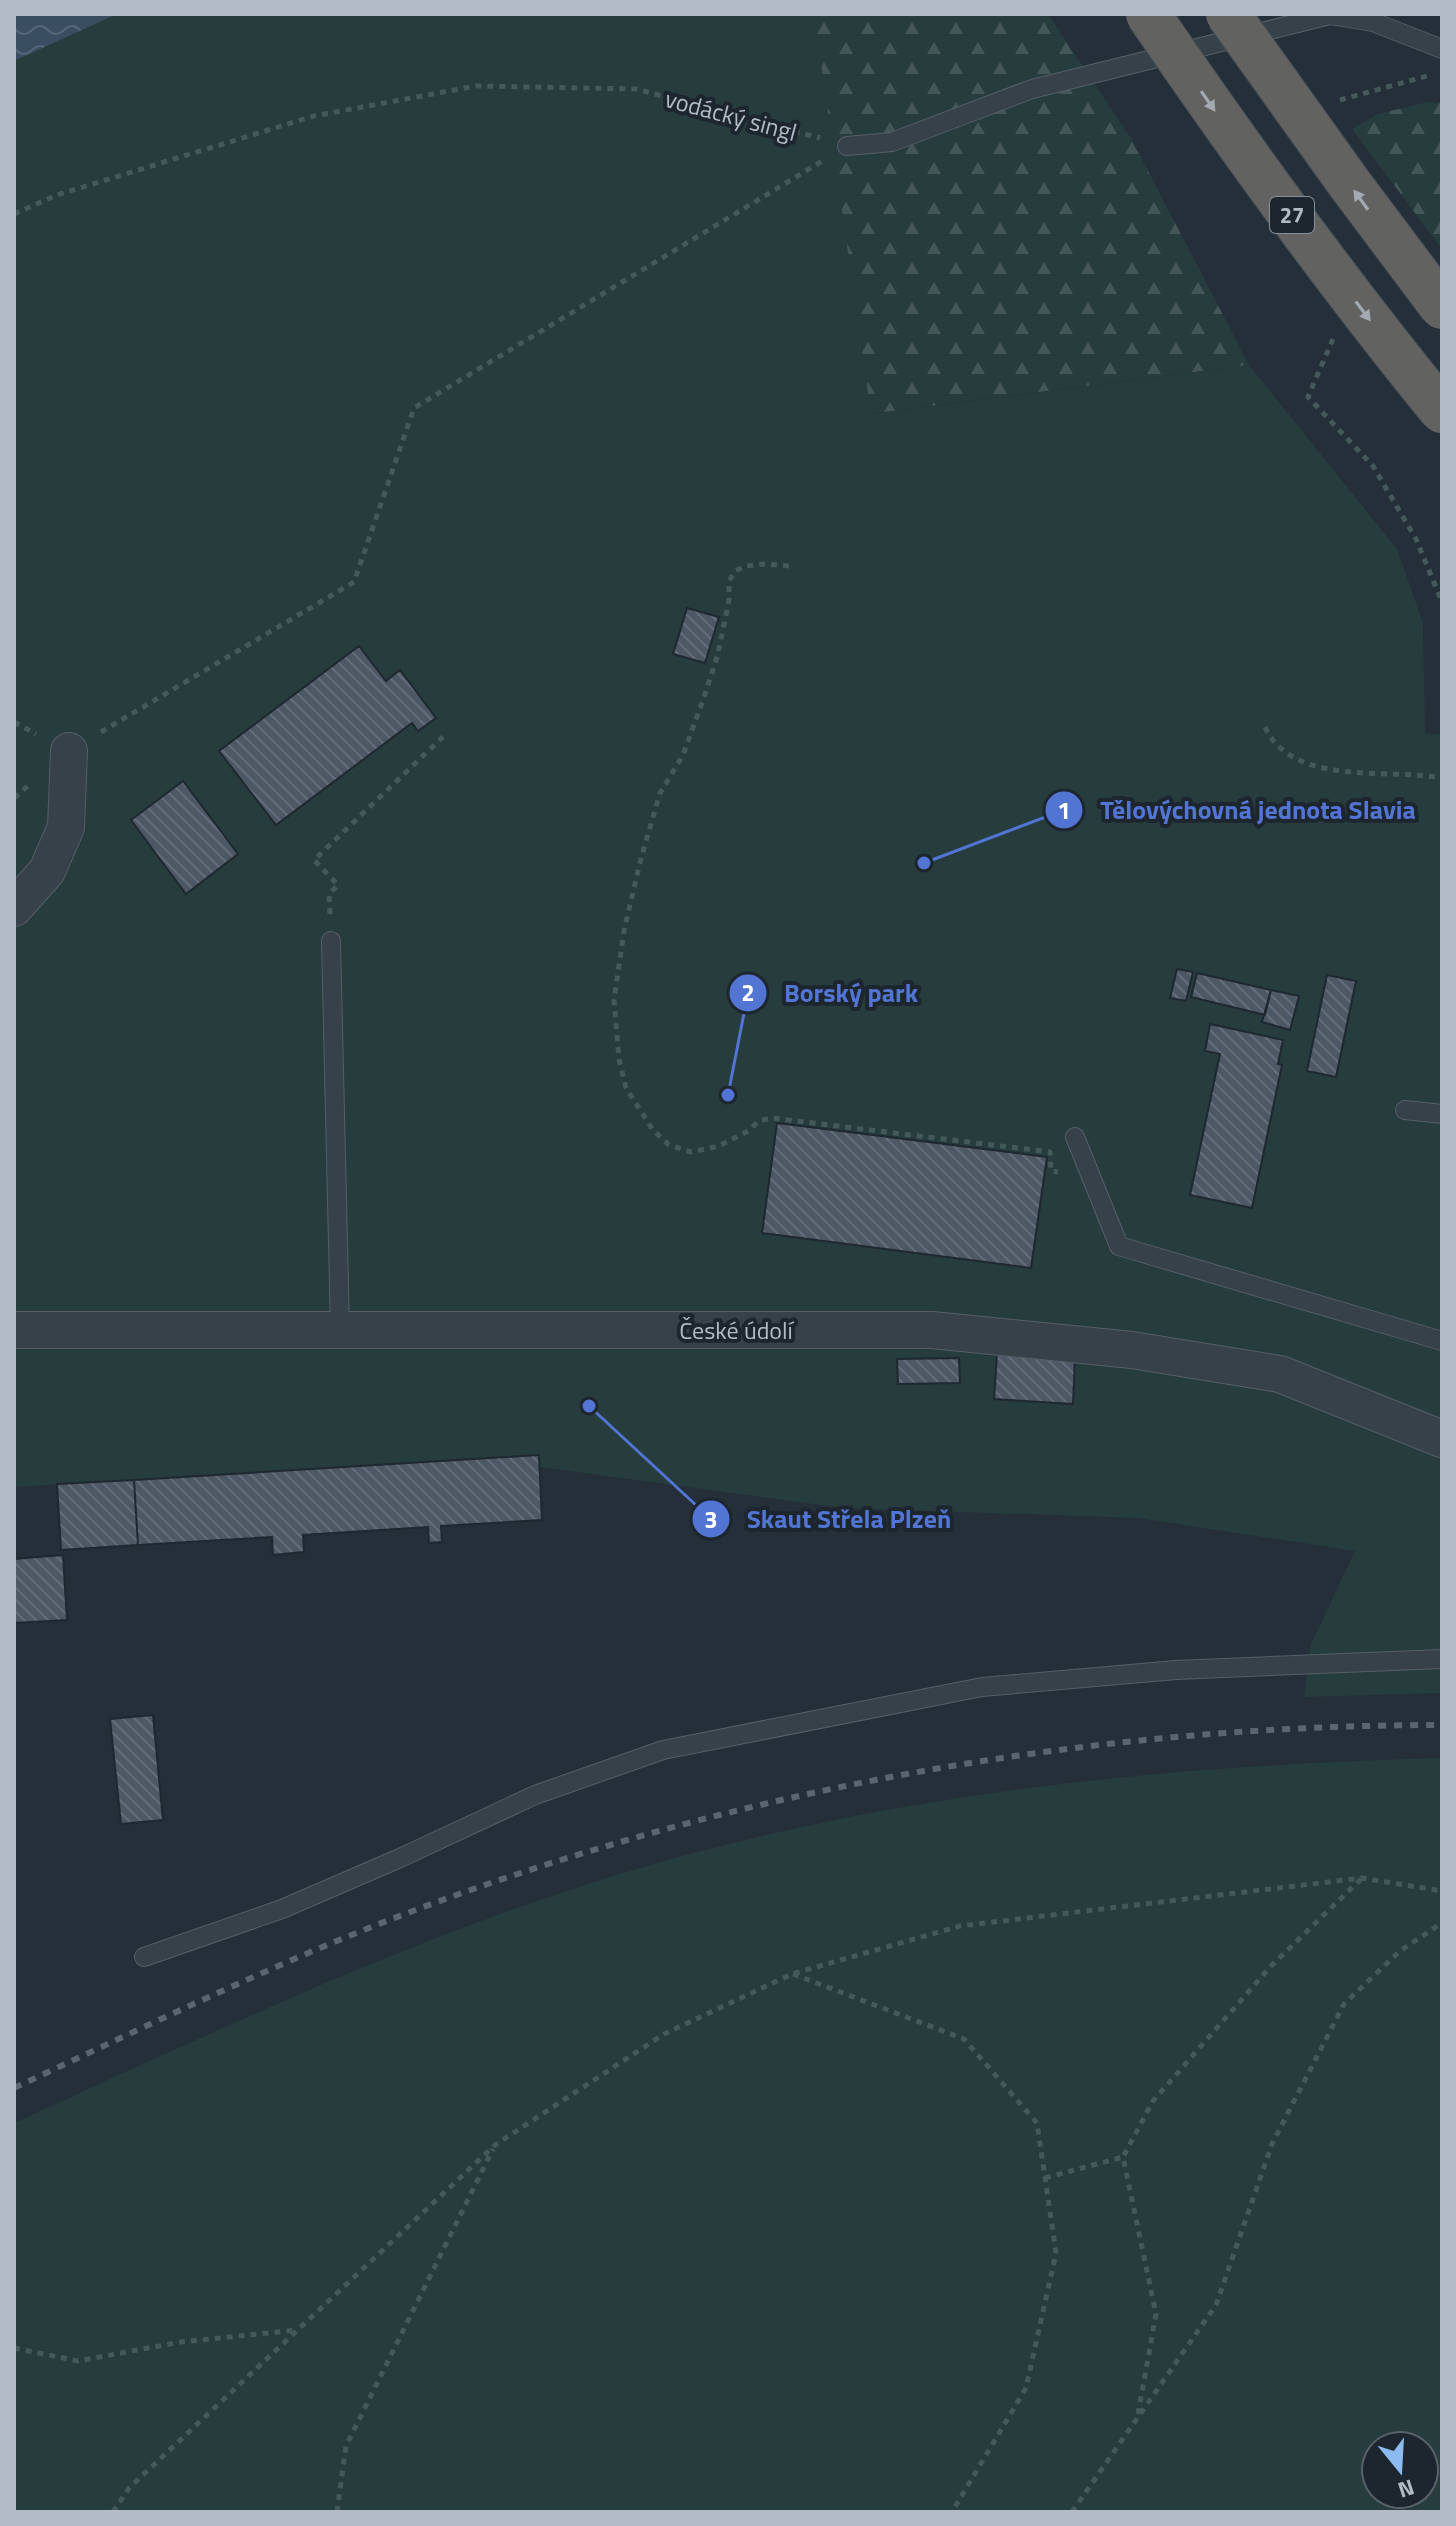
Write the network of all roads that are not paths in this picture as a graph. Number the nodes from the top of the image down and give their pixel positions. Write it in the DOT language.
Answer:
graph roads {
  1 [pos="1148,14"];
  2 [pos="1228,14"];
  3 [pos="1330,14"];
  4 [pos="1442,49"];
  5 [pos="847,146"];
  6 [pos="1442,307"];
  7 [pos="1442,411"];
  8 [pos="69,751"];
  9 [pos="14,908"];
  10 [pos="331,941"];
  11 [pos="1405,1110"];
  12 [pos="1442,1114"];
  13 [pos="1075,1137"];
  14 [pos="14,1330"];
  15 [pos="340,1330"];
  16 [pos="1442,1341"];
  17 [pos="1442,1439"];
  18 [pos="1442,1659"];
  19 [pos="144,1957"];
  1 -- 7 [label="highway, 27, one-way, bridge"];
  6 -- 2 [label="highway, one-way, bridge"];
  3 -- 4 [label="lane"];
  3 -- 5 [label="lane"];
  8 -- 9 [label="street"];
  10 -- 15 [label="lane"];
  11 -- 12 [label="lane"];
  13 -- 16 [label="lane"];
  14 -- 15 [label="street, České údolí"];
  15 -- 17 [label="street, České údolí"];
  18 -- 19 [label="lane"];
}
